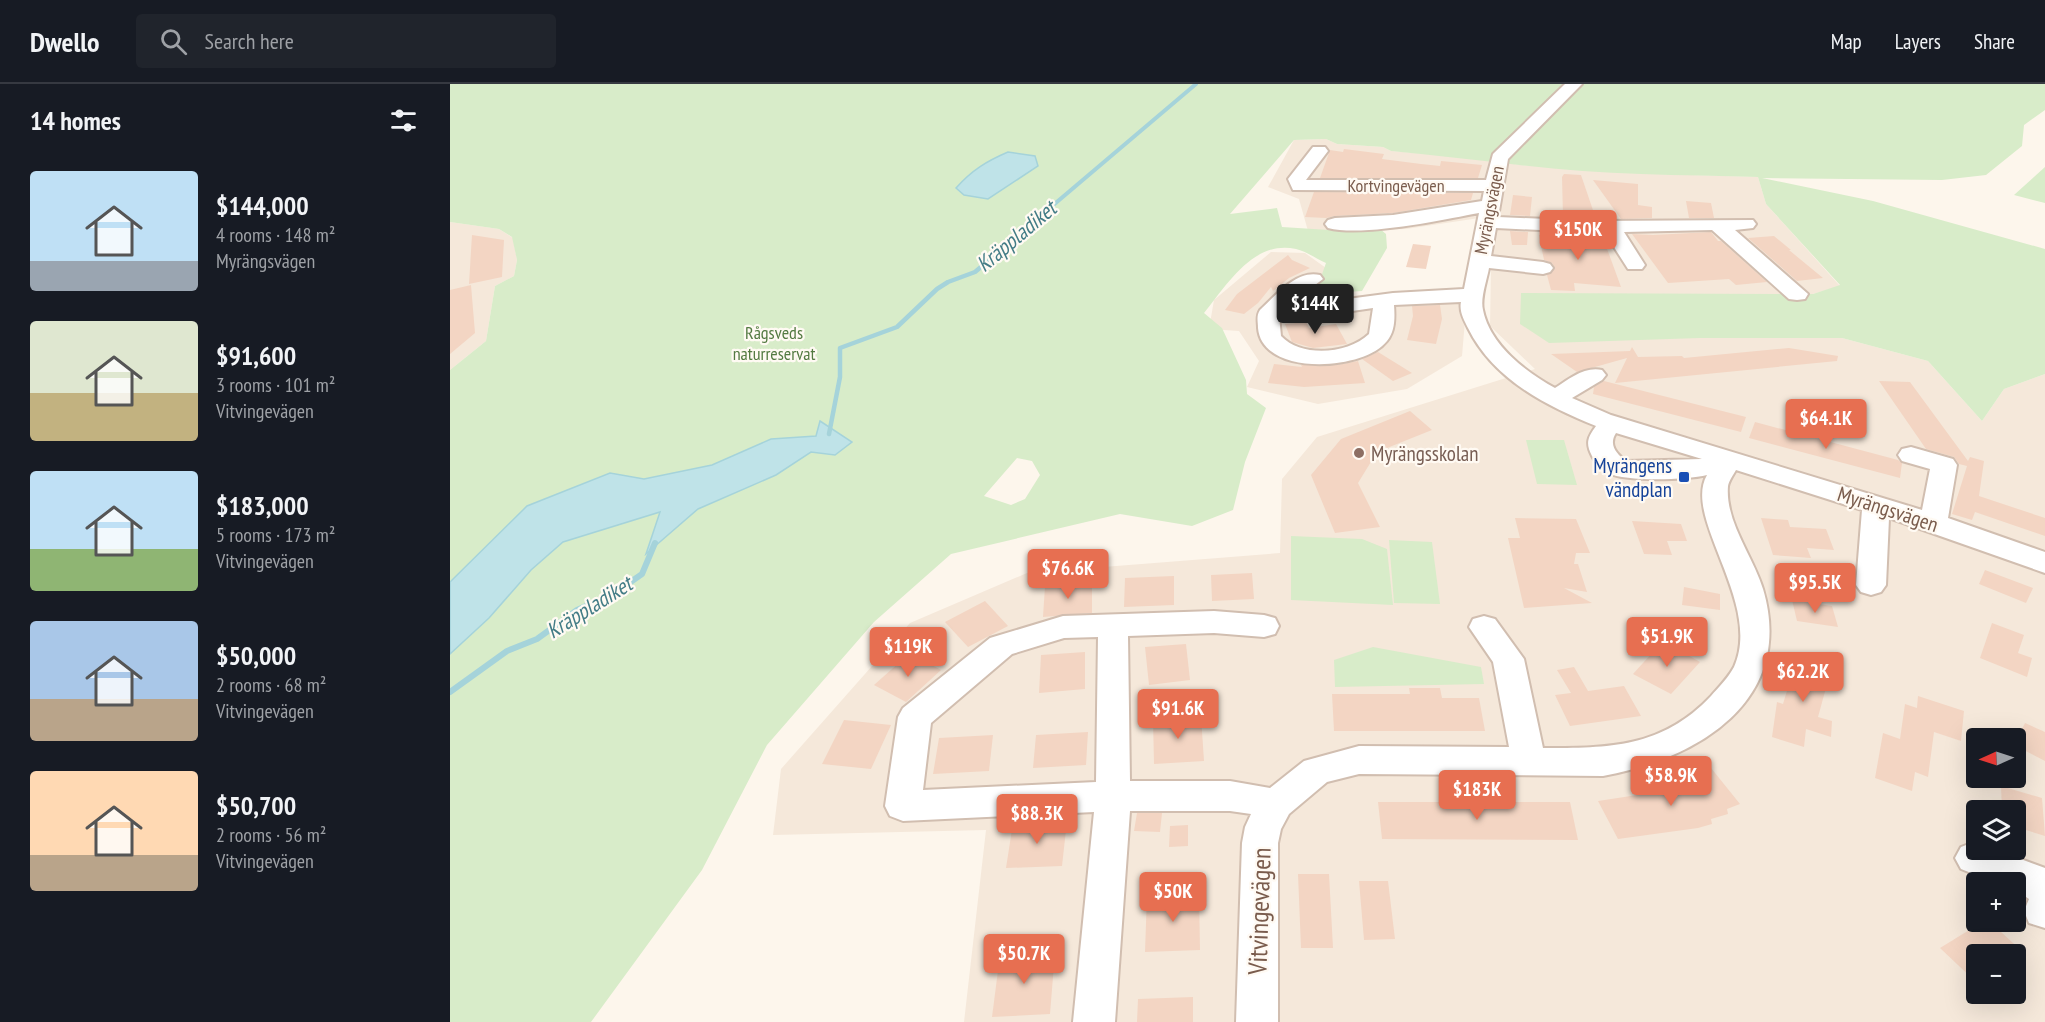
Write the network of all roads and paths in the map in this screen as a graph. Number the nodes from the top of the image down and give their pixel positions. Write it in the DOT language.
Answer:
graph roads {
  1 [pos="1574,84"];
  2 [pos="1319,151"];
  3 [pos="1494,185"];
  4 [pos="1488,214"];
  5 [pos="1335,224"];
  6 [pos="1746,224"];
  7 [pos="1717,225"];
  8 [pos="1612,228"];
  9 [pos="1479,261"];
  10 [pos="1635,265"];
  11 [pos="1543,268"];
  12 [pos="1313,279"];
  13 [pos="1797,294"];
  14 [pos="1473,295"];
  15 [pos="1383,300"];
  16 [pos="1280,302"];
  17 [pos="1594,375"];
  18 [pos="1555,398"];
  19 [pos="1612,422"];
  20 [pos="1911,455"];
  21 [pos="1729,459"];
  22 [pos="1876,506"];
  23 [pos="1933,524"];
  24 [pos="2045,563"];
  25 [pos="1870,585"];
  26 [pos="1264,626"];
  27 [pos="1113,627"];
  28 [pos="1484,627"];
  29 [pos="1528,761"];
  30 [pos="1113,796"];
  31 [pos="1276,804"];
  32 [pos="1979,860"];
  33 [pos="2044,903"];
  34 [pos="1094,1022"];
  35 [pos="1257,1022"];
  1 -- 3 [label="street, Myrängsvägen"];
  2 -- 3 [label="street, Kortvingevägen"];
  3 -- 4 [label="street, Myrängsvägen"];
  4 -- 5 [label="street, Kortvingevägen"];
  4 -- 8 [label="street, Kortvingevägen"];
  4 -- 9 [label="street, Myrängsvägen"];
  6 -- 7 [label="street, Kortvingevägen"];
  7 -- 8 [label="street, Kortvingevägen"];
  7 -- 13 [label="street"];
  8 -- 10 [label="street"];
  9 -- 11 [label="street"];
  9 -- 14 [label="street, Myrängsvägen"];
  12 -- 16 [label="street"];
  14 -- 15 [label="street"];
  14 -- 18 [label="street, Myrängsvägen"];
  15 -- 16 [label="street"];
  15 -- 16 [label="street"];
  17 -- 18 [label="street"];
  18 -- 19 [label="street, Myrängsvägen"];
  19 -- 21 [label="street, Myrängsvägen"];
  19 -- 21 [label="street"];
  20 -- 23 [label="street"];
  21 -- 22 [label="street, Myrängsvägen"];
  21 -- 29 [label="street, Vitvingevägen"];
  22 -- 23 [label="street, Myrängsvägen"];
  22 -- 25 [label="street"];
  23 -- 24 [label="street, Myrängsvägen"];
  26 -- 27 [label="street"];
  27 -- 30 [label="street"];
  27 -- 30 [label="street"];
  28 -- 29 [label="street"];
  29 -- 31 [label="street, Vitvingevägen"];
  30 -- 31 [label="street"];
  30 -- 34 [label="street"];
  31 -- 35 [label="street, Vitvingevägen"];
  32 -- 33 [label="street"];
}
